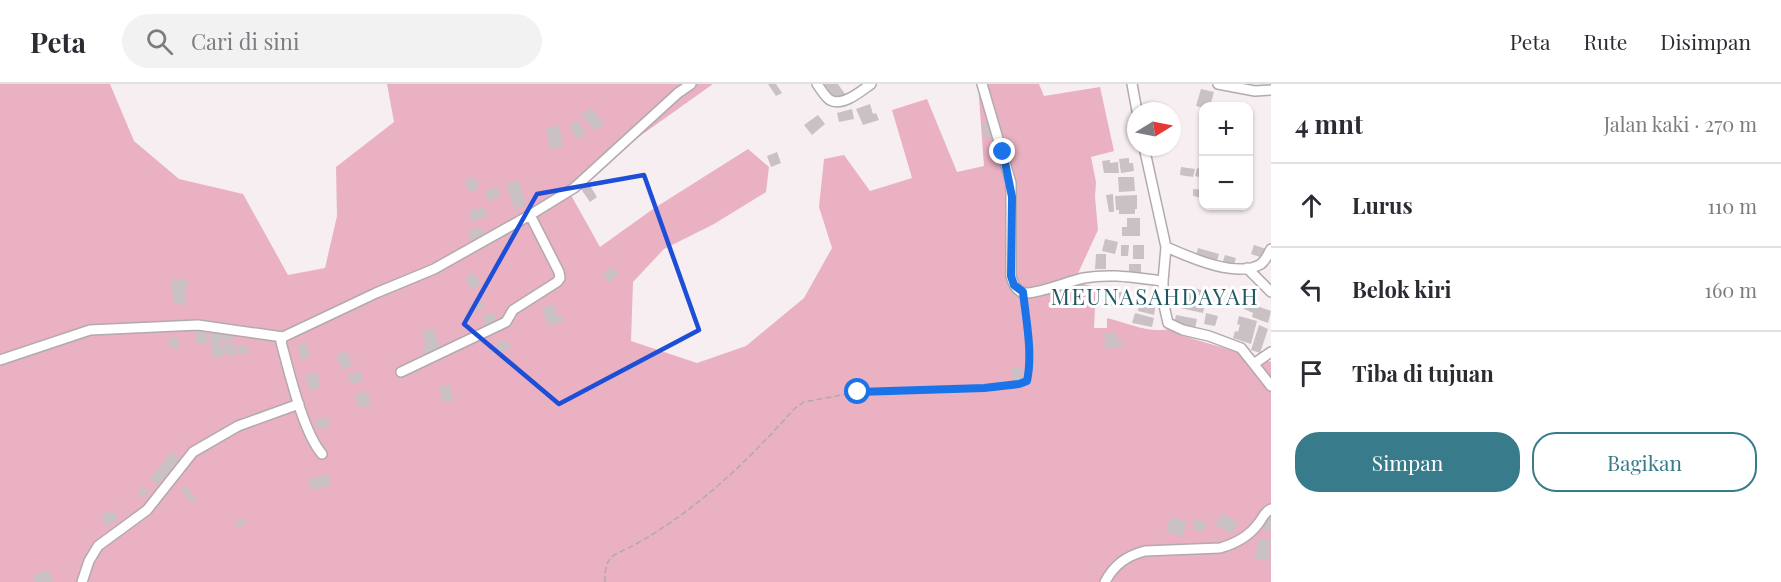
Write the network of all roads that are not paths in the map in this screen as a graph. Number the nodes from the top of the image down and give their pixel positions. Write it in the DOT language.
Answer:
graph roads {
  1 [pos="692,84"];
  2 [pos="817,84"];
  3 [pos="871,84"];
  4 [pos="982,84"];
  5 [pos="1132,84"];
  6 [pos="1218,84"];
  7 [pos="1271,90"];
  8 [pos="1135,102"];
  9 [pos="1146,156"];
  10 [pos="530,215"];
  11 [pos="1166,247"];
  12 [pos="1271,249"];
  13 [pos="1247,268"];
  14 [pos="1163,281"];
  15 [pos="1271,292"];
  16 [pos="283,337"];
  17 [pos="1271,352"];
  18 [pos="0,360"];
  19 [pos="1254,363"];
  20 [pos="401,372"];
  21 [pos="1271,386"];
  22 [pos="299,404"];
  23 [pos="322,454"];
  24 [pos="1271,509"];
  25 [pos="82,582"];
  26 [pos="1105,582"];
  1 -- 10 [label="street"];
  2 -- 3 [label="street"];
  4 -- 14 [label="street"];
  5 -- 8 [label="street"];
  6 -- 7 [label="street"];
  9 -- 11 [label="street"];
  10 -- 16 [label="street"];
  10 -- 20 [label="street"];
  11 -- 13 [label="street"];
  11 -- 14 [label="street"];
  12 -- 13 [label="street"];
  13 -- 15 [label="street"];
  14 -- 19 [label="street"];
  16 -- 18 [label="street"];
  16 -- 22 [label="street"];
  17 -- 19 [label="street"];
  19 -- 21 [label="street"];
  22 -- 23 [label="street"];
  22 -- 25 [label="street"];
  24 -- 26 [label="street"];
}
